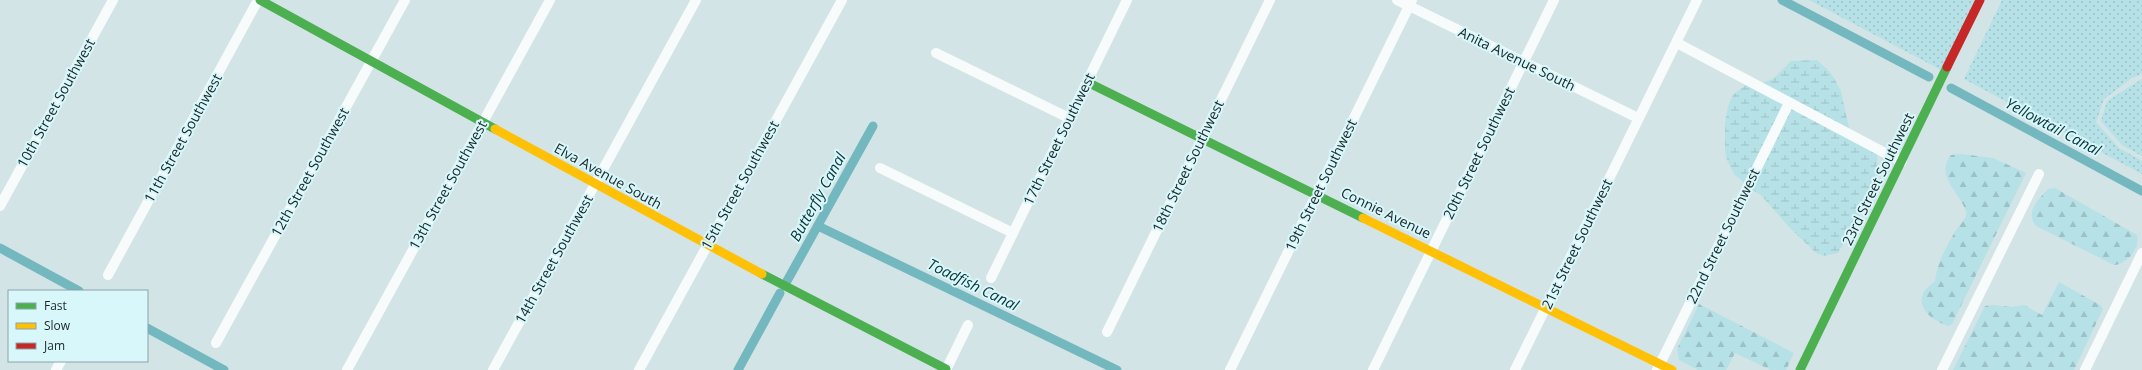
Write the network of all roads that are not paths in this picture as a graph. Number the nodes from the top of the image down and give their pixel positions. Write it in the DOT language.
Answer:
graph roads {
  1 [pos="113,0"];
  2 [pos="259,0"];
  3 [pos="405,0"];
  4 [pos="550,0"];
  5 [pos="696,0"];
  6 [pos="842,0"];
  7 [pos="1270,0"];
  8 [pos="1397,0"];
  9 [pos="1554,0"];
  10 [pos="1697,0"];
  11 [pos="1980,0"];
  12 [pos="1124,1"];
  13 [pos="1410,3"];
  14 [pos="1677,43"];
  15 [pos="936,53"];
  16 [pos="370,61"];
  17 [pos="1524,63"];
  18 [pos="1087,82"];
  19 [pos="1789,103"];
  20 [pos="1069,118"];
  21 [pos="1638,118"];
  22 [pos="482,122"];
  23 [pos="1202,138"];
  24 [pos="1902,162"];
  25 [pos="880,168"];
  26 [pos="2039,174"];
  27 [pos="595,184"];
  28 [pos="1317,195"];
  29 [pos="0,206"];
  30 [pos="1012,233"];
  31 [pos="706,246"];
  32 [pos="1430,251"];
  33 [pos="2142,253"];
  34 [pos="108,275"];
  35 [pos="990,278"];
  36 [pos="1546,308"];
  37 [pos="968,325"];
  38 [pos="1107,332"];
  39 [pos="216,343"];
  40 [pos="1659,367"];
  41 [pos="346,370"];
  42 [pos="492,370"];
  43 [pos="639,370"];
  44 [pos="946,370"];
  45 [pos="1230,370"];
  46 [pos="1373,370"];
  47 [pos="1515,370"];
  48 [pos="1672,370"];
  49 [pos="1800,370"];
  50 [pos="1942,370"];
  51 [pos="2085,370"];
  1 -- 29 [label="street, 10th Street Southwest"];
  2 -- 16 [label="street, Elva Avenue South"];
  2 -- 34 [label="street, 11th Street Southwest"];
  3 -- 16 [label="street, 12th Street Southwest"];
  4 -- 22 [label="street, 13th Street Southwest"];
  5 -- 27 [label="street, 14th Street Southwest"];
  6 -- 31 [label="street, 15th Street Southwest"];
  7 -- 23 [label="street, 18th Street Southwest"];
  8 -- 13 [label="street, Anita Avenue South"];
  9 -- 17 [label="street, 20th Street Southwest"];
  10 -- 14 [label="street"];
  11 -- 24 [label="street, 23rd Street Southwest"];
  12 -- 18 [label="street, 17th Street Southwest"];
  13 -- 17 [label="street, Anita Avenue South"];
  13 -- 28 [label="street, 19th Street Southwest"];
  14 -- 19 [label="street"];
  14 -- 21 [label="street, 21st Street Southwest"];
  15 -- 20 [label="street"];
  16 -- 22 [label="street, Elva Avenue South"];
  16 -- 39 [label="street, 12th Street Southwest"];
  17 -- 21 [label="street, Anita Avenue South"];
  17 -- 32 [label="street, 20th Street Southwest"];
  18 -- 20 [label="street, 17th Street Southwest"];
  18 -- 23 [label="street, Connie Avenue"];
  19 -- 24 [label="street"];
  19 -- 40 [label="street, 22nd Street Southwest"];
  20 -- 30 [label="street, 17th Street Southwest"];
  21 -- 36 [label="street, 21st Street Southwest"];
  22 -- 27 [label="street, Elva Avenue South"];
  22 -- 41 [label="street, 13th Street Southwest"];
  23 -- 28 [label="street, Connie Avenue"];
  23 -- 38 [label="street, 18th Street Southwest"];
  24 -- 49 [label="street, 23rd Street Southwest"];
  25 -- 30 [label="street"];
  26 -- 50 [label="street"];
  27 -- 31 [label="street, Elva Avenue South"];
  27 -- 42 [label="street, 14th Street Southwest"];
  28 -- 32 [label="street, Connie Avenue"];
  28 -- 45 [label="street, 19th Street Southwest"];
  30 -- 35 [label="street, 17th Street Southwest"];
  31 -- 43 [label="street, 15th Street Southwest"];
  31 -- 44 [label="street, Elva Avenue South"];
  32 -- 36 [label="street, Connie Avenue"];
  32 -- 46 [label="street, 20th Street Southwest"];
  33 -- 51 [label="street"];
  36 -- 40 [label="street, Connie Avenue"];
  36 -- 47 [label="street, 21st Street Southwest"];
  37 -- 44 [label="street"];
  40 -- 48 [label="street, Connie Avenue"];
}
